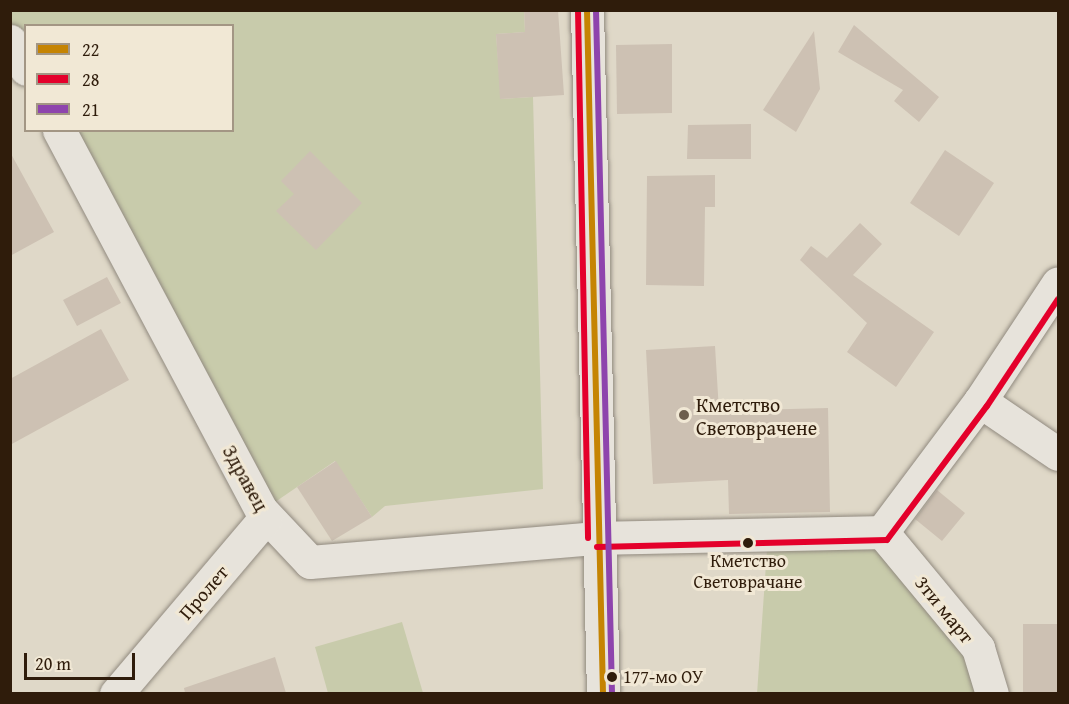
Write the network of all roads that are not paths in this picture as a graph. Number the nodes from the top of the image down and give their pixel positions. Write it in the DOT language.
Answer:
graph roads {
  1 [pos="587,10"];
  2 [pos="10,41"];
  3 [pos="24,66"];
  4 [pos="59,132"];
  5 [pos="1059,283"];
  6 [pos="980,401"];
  7 [pos="1059,454"];
  8 [pos="266,517"];
  9 [pos="882,532"];
  10 [pos="597,538"];
  11 [pos="116,693"];
  12 [pos="603,693"];
  13 [pos="992,693"];
  1 -- 10 [label="street"];
  2 -- 3 [label="street"];
  4 -- 8 [label="street, Здравец"];
  5 -- 6 [label="street"];
  6 -- 7 [label="street"];
  6 -- 9 [label="street"];
  8 -- 10 [label="street, Здравец"];
  8 -- 11 [label="street, Пролет"];
  9 -- 10 [label="street"];
  9 -- 13 [label="street, 3ти март"];
  10 -- 12 [label="street"];
}
